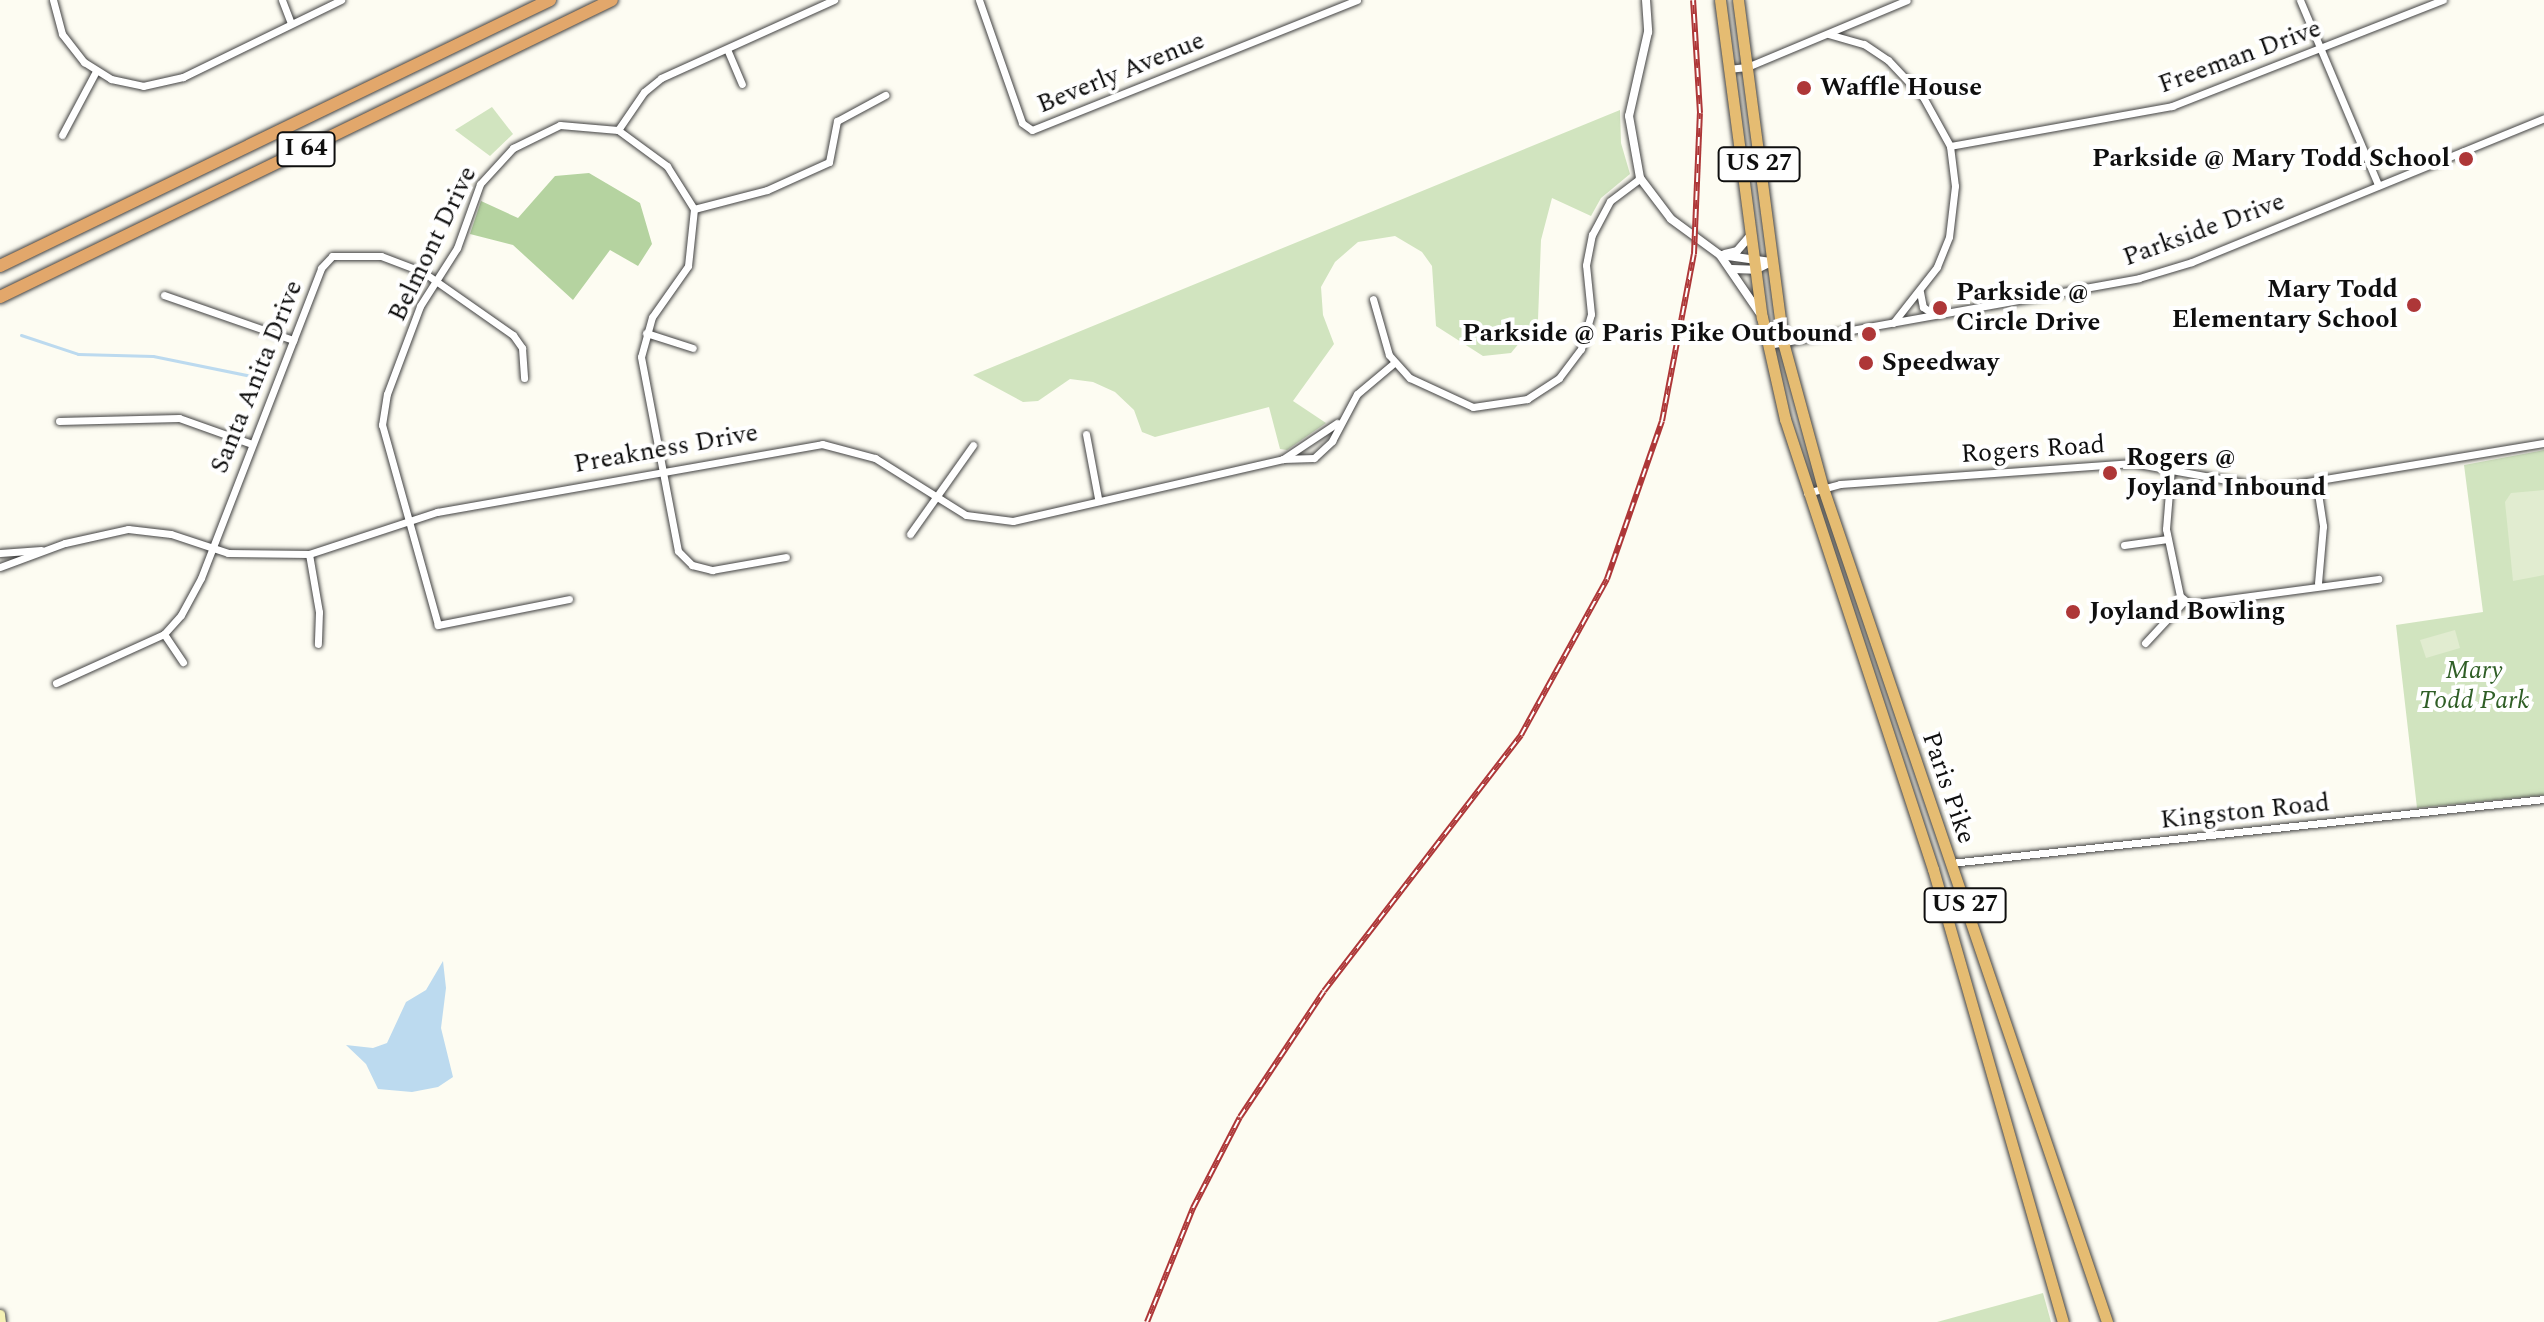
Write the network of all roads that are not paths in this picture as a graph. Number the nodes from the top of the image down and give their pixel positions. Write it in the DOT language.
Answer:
graph roads {
  1 [pos="53,0"];
  2 [pos="282,0"];
  3 [pos="341,0"];
  4 [pos="550,0"];
  5 [pos="612,0"];
  6 [pos="834,0"];
  7 [pos="979,0"];
  8 [pos="1357,0"];
  9 [pos="1646,0"];
  10 [pos="1720,0"];
  11 [pos="1738,0"];
  12 [pos="1907,0"];
  13 [pos="2300,0"];
  14 [pos="2443,0"];
  15 [pos="291,23"];
  16 [pos="1828,34"];
  17 [pos="727,49"];
  18 [pos="2321,49"];
  19 [pos="1747,67"];
  20 [pos="1728,69"];
  21 [pos="95,73"];
  22 [pos="742,84"];
  23 [pos="885,95"];
  24 [pos="2544,118"];
  25 [pos="618,130"];
  26 [pos="62,135"];
  27 [pos="1950,146"];
  28 [pos="1640,178"];
  29 [pos="2378,185"];
  30 [pos="694,209"];
  31 [pos="1751,235"];
  32 [pos="1720,255"];
  33 [pos="1771,262"];
  34 [pos="1754,264"];
  35 [pos="0,266"];
  36 [pos="1731,269"];
  37 [pos="435,281"];
  38 [pos="1920,292"];
  39 [pos="164,295"];
  40 [pos="0,297"];
  41 [pos="1373,299"];
  42 [pos="1936,315"];
  43 [pos="1762,317"];
  44 [pos="1893,323"];
  45 [pos="646,333"];
  46 [pos="293,340"];
  47 [pos="1783,342"];
  48 [pos="1768,345"];
  49 [pos="693,348"];
  50 [pos="1394,363"];
  51 [pos="524,378"];
  52 [pos="59,421"];
  53 [pos="1339,422"];
  54 [pos="1086,434"];
  55 [pos="2544,443"];
  56 [pos="252,444"];
  57 [pos="973,445"];
  58 [pos="1283,459"];
  59 [pos="2171,468"];
  60 [pos="660,469"];
  61 [pos="2316,480"];
  62 [pos="1823,488"];
  63 [pos="1807,493"];
  64 [pos="933,496"];
  65 [pos="1098,498"];
  66 [pos="406,523"];
  67 [pos="910,534"];
  68 [pos="2168,539"];
  69 [pos="2124,545"];
  70 [pos="211,546"];
  71 [pos="43,550"];
  72 [pos="0,553"];
  73 [pos="309,554"];
  74 [pos="786,557"];
  75 [pos="0,567"];
  76 [pos="2378,579"];
  77 [pos="2318,583"];
  78 [pos="569,599"];
  79 [pos="2184,601"];
  80 [pos="164,634"];
  81 [pos="2145,643"];
  82 [pos="318,644"];
  83 [pos="183,662"];
  84 [pos="56,683"];
  85 [pos="2544,799"];
  86 [pos="1951,863"];
  87 [pos="1933,869"];
  88 [pos="0,1314"];
  89 [pos="1,1322"];
  90 [pos="2063,1322"];
  91 [pos="2107,1322"];
  1 -- 21 [label="street"];
  2 -- 15 [label="street"];
  3 -- 15 [label="street"];
  4 -- 35 [label="highway, I 64"];
  5 -- 40 [label="highway, I 64"];
  6 -- 17 [label="street"];
  7 -- 8 [label="street, Beverly Avenue"];
  9 -- 28 [label="street"];
  10 -- 20 [label="highway, US 27"];
  11 -- 19 [label="highway, US 27"];
  12 -- 16 [label="street"];
  13 -- 18 [label="street"];
  14 -- 18 [label="street, Freeman Drive"];
  15 -- 21 [label="street"];
  16 -- 19 [label="street"];
  16 -- 27 [label="street"];
  17 -- 22 [label="street"];
  17 -- 25 [label="street"];
  18 -- 27 [label="street, Freeman Drive"];
  18 -- 29 [label="street"];
  19 -- 20 [label="street"];
  19 -- 33 [label="highway, US 27"];
  20 -- 31 [label="highway, US 27"];
  21 -- 26 [label="street"];
  23 -- 30 [label="street"];
  24 -- 29 [label="street, Parkside Drive"];
  25 -- 30 [label="street"];
  25 -- 37 [label="street, Belmont Drive"];
  27 -- 38 [label="street"];
  28 -- 32 [label="street"];
  28 -- 50 [label="street"];
  29 -- 42 [label="street, Parkside Drive"];
  30 -- 45 [label="street"];
  31 -- 32 [label="street"];
  31 -- 34 [label="highway, US 27"];
  32 -- 34 [label="street"];
  32 -- 36 [label="street"];
  33 -- 34 [label="street"];
  33 -- 47 [label="highway, Paris Pike / US 27"];
  34 -- 36 [label="street"];
  34 -- 43 [label="highway, US 27"];
  36 -- 43 [label="street"];
  37 -- 46 [label="street, Santa Anita Drive"];
  37 -- 51 [label="street, Santa Anita Drive"];
  37 -- 66 [label="street, Belmont Drive"];
  38 -- 42 [label="street"];
  38 -- 44 [label="street"];
  39 -- 46 [label="street"];
  41 -- 50 [label="street"];
  42 -- 44 [label="street, Parkside Drive"];
  43 -- 48 [label="highway, US 27"];
  44 -- 47 [label="street, Parkside Drive"];
  45 -- 49 [label="street"];
  45 -- 60 [label="street"];
  46 -- 56 [label="street, Santa Anita Drive"];
  47 -- 48 [label="street, Parkside Drive"];
  47 -- 62 [label="highway, Paris Pike / US 27"];
  48 -- 63 [label="highway, Paris Pike / US 27"];
  50 -- 53 [label="street, Preakness Drive"];
  52 -- 56 [label="street"];
  53 -- 58 [label="street, Preakness Drive"];
  53 -- 58 [label="street, Preakness Drive"];
  54 -- 65 [label="street"];
  55 -- 61 [label="street, Rogers Road"];
  56 -- 70 [label="street, Santa Anita Drive"];
  57 -- 64 [label="street"];
  58 -- 65 [label="street, Preakness Drive"];
  59 -- 61 [label="street, Rogers Road"];
  59 -- 62 [label="street, Rogers Road"];
  59 -- 68 [label="street"];
  60 -- 64 [label="street, Preakness Drive"];
  60 -- 66 [label="street, Preakness Drive"];
  60 -- 74 [label="street"];
  61 -- 77 [label="street"];
  62 -- 63 [label="street, Rogers Road"];
  62 -- 86 [label="highway, Paris Pike / US 27"];
  63 -- 87 [label="highway, Paris Pike / US 27"];
  64 -- 65 [label="street, Preakness Drive"];
  64 -- 67 [label="street"];
  66 -- 73 [label="street, Preakness Drive"];
  66 -- 78 [label="street, Belmont Drive"];
  68 -- 69 [label="street"];
  68 -- 79 [label="street"];
  70 -- 71 [label="street, Preakness Drive"];
  70 -- 73 [label="street, Preakness Drive"];
  70 -- 80 [label="street, Santa Anita Drive"];
  71 -- 72 [label="street, Preakness Drive"];
  71 -- 75 [label="street, Preakness Drive"];
  73 -- 82 [label="street"];
  76 -- 77 [label="street"];
  77 -- 79 [label="street"];
  79 -- 81 [label="street"];
  80 -- 83 [label="street"];
  80 -- 84 [label="street, Santa Anita Drive"];
  85 -- 86 [label="street, Kingston Road"];
  86 -- 87 [label="highway"];
  86 -- 91 [label="highway, Paris Pike / US 27"];
  87 -- 90 [label="highway, Paris Pike / US 27"];
  88 -- 89 [label="main road"];
}
